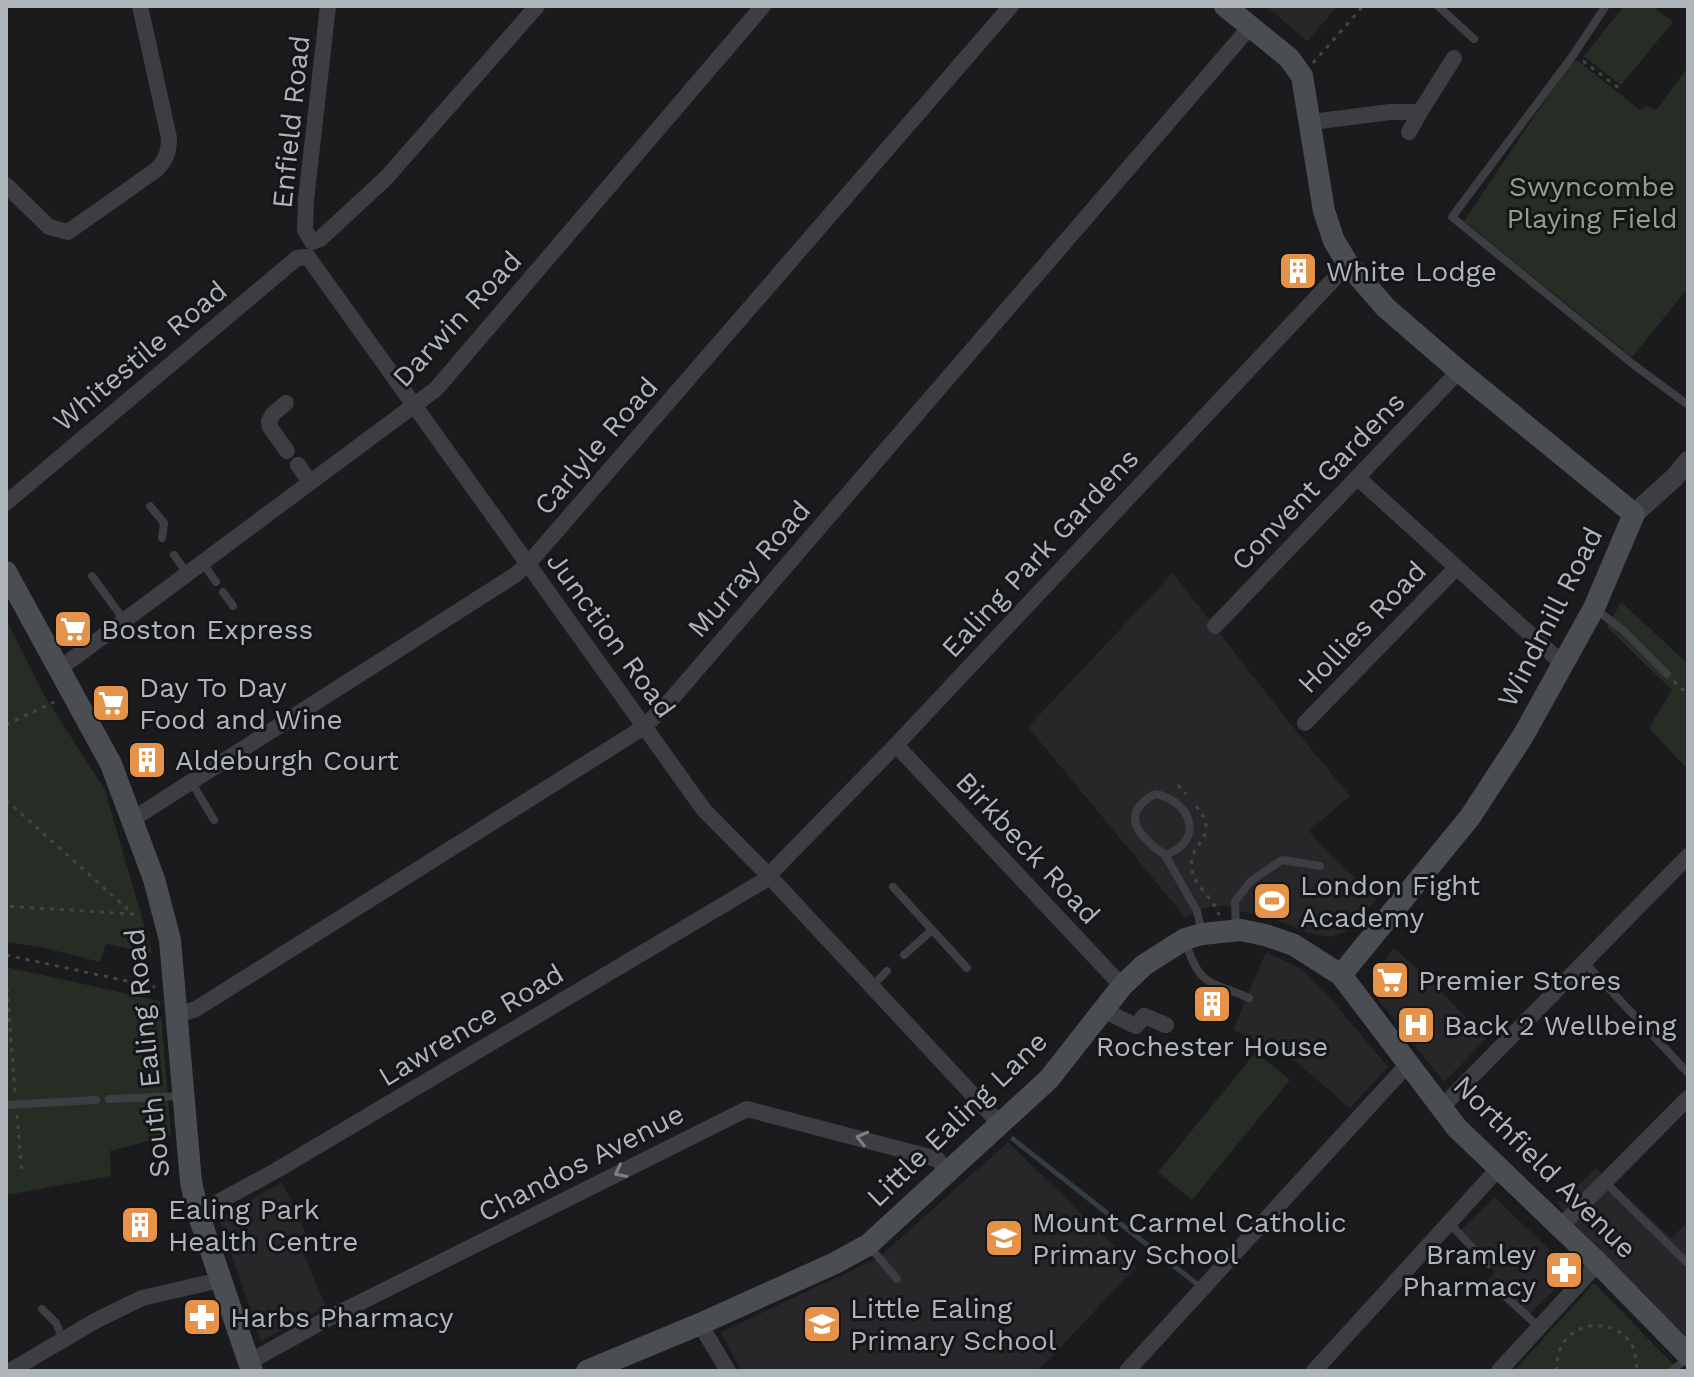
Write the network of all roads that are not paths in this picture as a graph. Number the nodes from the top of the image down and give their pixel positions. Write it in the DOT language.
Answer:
graph roads {
  1 [pos="140,6"];
  2 [pos="328,6"];
  3 [pos="537,6"];
  4 [pos="763,6"];
  5 [pos="1011,6"];
  6 [pos="1225,6"];
  7 [pos="1438,6"];
  8 [pos="1605,7"];
  9 [pos="1250,27"];
  10 [pos="1474,39"];
  11 [pos="1454,58"];
  12 [pos="1420,112"];
  13 [pos="1312,122"];
  14 [pos="1409,132"];
  15 [pos="6,185"];
  16 [pos="311,250"];
  17 [pos="1348,264"];
  18 [pos="1459,371"];
  19 [pos="286,403"];
  20 [pos="1688,405"];
  21 [pos="414,407"];
  22 [pos="287,451"];
  23 [pos="1688,461"];
  24 [pos="298,465"];
  25 [pos="1358,478"];
  26 [pos="310,482"];
  27 [pos="6,503"];
  28 [pos="150,506"];
  29 [pos="1634,514"];
  30 [pos="162,538"];
  31 [pos="174,555"];
  32 [pos="203,562"];
  33 [pos="528,564"];
  34 [pos="1456,568"];
  35 [pos="6,572"];
  36 [pos="187,573"];
  37 [pos="92,576"];
  38 [pos="216,582"];
  39 [pos="223,592"];
  40 [pos="233,606"];
  41 [pos="1594,608"];
  42 [pos="124,620"];
  43 [pos="1215,626"];
  44 [pos="1564,665"];
  45 [pos="59,669"];
  46 [pos="1667,674"];
  47 [pos="1305,723"];
  48 [pos="644,727"];
  49 [pos="896,745"];
  50 [pos="192,783"];
  51 [pos="133,819"];
  52 [pos="214,820"];
  53 [pos="1165,855"];
  54 [pos="1688,856"];
  55 [pos="1320,866"];
  56 [pos="769,876"];
  57 [pos="893,887"];
  58 [pos="1236,930"];
  59 [pos="931,931"];
  60 [pos="1194,936"];
  61 [pos="904,955"];
  62 [pos="1584,962"];
  63 [pos="967,968"];
  64 [pos="887,971"];
  65 [pos="1341,975"];
  66 [pos="1122,986"];
  67 [pos="870,987"];
  68 [pos="1249,998"];
  69 [pos="1103,1010"];
  70 [pos="177,1015"];
  71 [pos="1166,1025"];
  72 [pos="1407,1065"];
  73 [pos="1688,1073"];
  74 [pos="183,1096"];
  75 [pos="1688,1098"];
  76 [pos="109,1099"];
  77 [pos="96,1100"];
  78 [pos="11,1105"];
  79 [pos="1440,1109"];
  80 [pos="1000,1124"];
  81 [pos="1499,1168"];
  82 [pos="948,1172"];
  83 [pos="1605,1182"];
  84 [pos="198,1213"];
  85 [pos="1449,1222"];
  86 [pos="1560,1227"];
  87 [pos="868,1245"];
  88 [pos="1686,1262"];
  89 [pos="1598,1263"];
  90 [pos="1488,1264"];
  91 [pos="897,1279"];
  92 [pos="220,1280"];
  93 [pos="1503,1294"];
  94 [pos="42,1309"];
  95 [pos="700,1324"];
  96 [pos="1539,1327"];
  97 [pos="63,1339"];
  98 [pos="1688,1356"];
  99 [pos="38,1364"];
  100 [pos="251,1366"];
  101 [pos="10,1371"];
  102 [pos="587,1371"];
  103 [pos="728,1371"];
  104 [pos="1127,1371"];
  105 [pos="1314,1371"];
  106 [pos="1499,1371"];
  107 [pos="1672,1371"];
  1 -- 15 [label="street"];
  2 -- 16 [label="street, Enfield Road"];
  3 -- 16 [label="street, Whitestile Road"];
  4 -- 21 [label="street, Darwin Road"];
  5 -- 33 [label="street, Carlyle Road"];
  6 -- 9 [label="main road"];
  7 -- 10 [label="lane"];
  8 -- 20 [label="lane"];
  9 -- 13 [label="main road, Windmill Road"];
  9 -- 48 [label="street, Murray Road"];
  11 -- 12 [label="street"];
  12 -- 13 [label="street"];
  12 -- 14 [label="street"];
  13 -- 17 [label="main road, Windmill Road"];
  16 -- 21 [label="street, Junction Road"];
  16 -- 27 [label="street, Whitestile Road"];
  17 -- 18 [label="main road, Windmill Road"];
  17 -- 49 [label="street, Ealing Park Gardens"];
  18 -- 25 [label="street, Convent Gardens"];
  18 -- 29 [label="main road, Windmill Road"];
  19 -- 22 [label="street"];
  21 -- 26 [label="street, Darwin Road"];
  21 -- 33 [label="street, Junction Road"];
  23 -- 29 [label="street"];
  24 -- 26 [label="street"];
  25 -- 34 [label="street"];
  25 -- 43 [label="street, Convent Gardens"];
  26 -- 32 [label="street, Darwin Road"];
  28 -- 30 [label="lane"];
  29 -- 41 [label="main road, Windmill Road"];
  31 -- 36 [label="lane"];
  32 -- 36 [label="street, Darwin Road"];
  32 -- 38 [label="lane"];
  33 -- 48 [label="street, Junction Road"];
  33 -- 50 [label="street, Carlyle Road"];
  34 -- 44 [label="street"];
  34 -- 47 [label="street, Hollies Road"];
  35 -- 45 [label="main road, South Ealing Road"];
  36 -- 42 [label="street, Darwin Road"];
  37 -- 42 [label="lane"];
  39 -- 40 [label="lane"];
  41 -- 44 [label="main road, Windmill Road"];
  41 -- 46 [label="lane"];
  42 -- 45 [label="street, Darwin Road"];
  44 -- 65 [label="main road, Windmill Road"];
  45 -- 51 [label="main road, South Ealing Road"];
  48 -- 56 [label="street, Junction Road"];
  48 -- 70 [label="street, Murray Road"];
  49 -- 56 [label="street, Ealing Park Gardens"];
  49 -- 66 [label="street, Birkbeck Road"];
  50 -- 51 [label="street, Carlyle Road"];
  50 -- 52 [label="lane"];
  51 -- 70 [label="main road, South Ealing Road"];
  53 -- 53 [label="lane"];
  53 -- 60 [label="lane"];
  54 -- 62 [label="street"];
  55 -- 58 [label="lane"];
  56 -- 67 [label="street, Junction Road"];
  56 -- 84 [label="street, Lawrence Road"];
  57 -- 59 [label="lane"];
  58 -- 60 [label="main road, Little Ealing Lane"];
  58 -- 65 [label="main road, Little Ealing Lane"];
  59 -- 61 [label="lane"];
  59 -- 63 [label="lane"];
  60 -- 66 [label="main road, Little Ealing Lane"];
  60 -- 68 [label="lane"];
  62 -- 73 [label="lane"];
  62 -- 79 [label="street"];
  64 -- 67 [label="lane"];
  65 -- 72 [label="main road, Northfield Avenue"];
  66 -- 69 [label="main road, Little Ealing Lane"];
  67 -- 80 [label="street, Junction Road"];
  69 -- 71 [label="street"];
  69 -- 80 [label="main road, Little Ealing Lane"];
  70 -- 74 [label="main road, South Ealing Road"];
  72 -- 79 [label="main road, Northfield Avenue"];
  72 -- 104 [label="street"];
  74 -- 76 [label="lane"];
  74 -- 84 [label="main road, South Ealing Road"];
  75 -- 83 [label="street"];
  77 -- 78 [label="lane"];
  79 -- 81 [label="main road, Northfield Avenue"];
  80 -- 82 [label="main road, Little Ealing Lane"];
  81 -- 85 [label="street"];
  81 -- 86 [label="main road, Northfield Avenue"];
  82 -- 87 [label="main road, Little Ealing Lane"];
  82 -- 100 [label="street, Chandos Avenue, one-way"];
  83 -- 86 [label="street"];
  83 -- 88 [label="lane"];
  84 -- 92 [label="main road, South Ealing Road"];
  85 -- 90 [label="lane"];
  85 -- 105 [label="street"];
  86 -- 89 [label="main road, Northfield Avenue"];
  87 -- 91 [label="lane"];
  87 -- 95 [label="main road, Little Ealing Lane"];
  89 -- 96 [label="street"];
  89 -- 98 [label="main road, Northfield Avenue"];
  92 -- 97 [label="street"];
  92 -- 100 [label="main road, South Ealing Road"];
  93 -- 96 [label="lane"];
  94 -- 97 [label="lane"];
  95 -- 102 [label="main road, Little Ealing Lane"];
  95 -- 103 [label="street"];
  96 -- 106 [label="street"];
  97 -- 99 [label="street"];
  98 -- 107 [label="lane"];
  99 -- 101 [label="street"];
}
